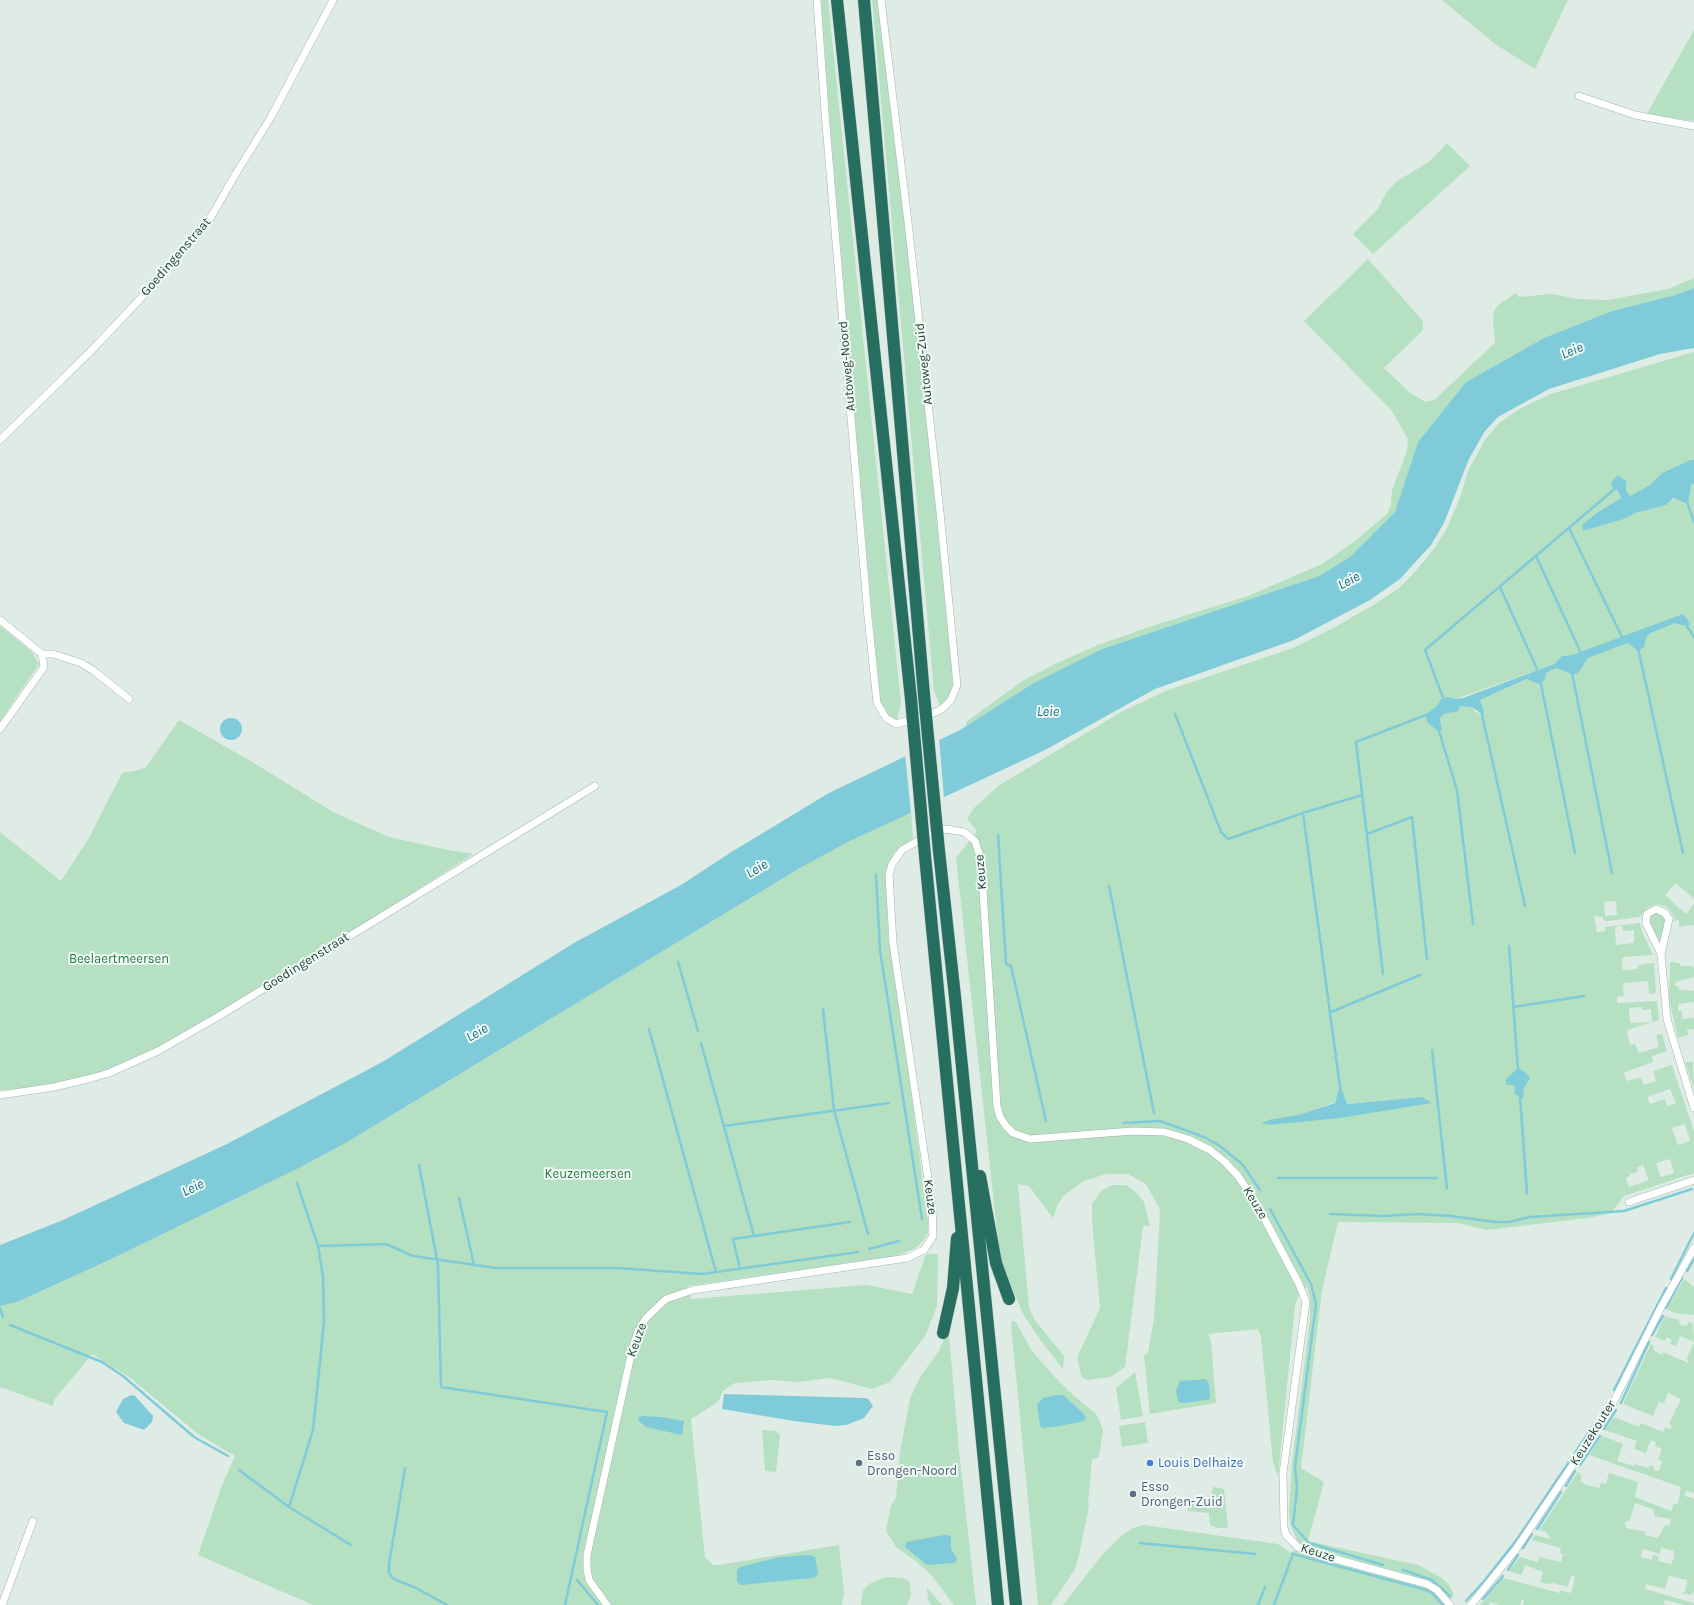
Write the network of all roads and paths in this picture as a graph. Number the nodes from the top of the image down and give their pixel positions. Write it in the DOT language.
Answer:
graph roads {
  1 [pos="333,0"];
  2 [pos="817,0"];
  3 [pos="837,0"];
  4 [pos="864,0"];
  5 [pos="881,0"];
  6 [pos="1579,96"];
  7 [pos="1694,126"];
  8 [pos="0,440"];
  9 [pos="0,620"];
  10 [pos="42,654"];
  11 [pos="129,699"];
  12 [pos="896,724"];
  13 [pos="0,729"];
  14 [pos="595,786"];
  15 [pos="1661,954"];
  16 [pos="964,1092"];
  17 [pos="0,1095"];
  18 [pos="1694,1108"];
  19 [pos="1694,1180"];
  20 [pos="1629,1202"];
  21 [pos="961,1222"];
  22 [pos="1694,1248"];
  23 [pos="1009,1299"];
  24 [pos="943,1332"];
  25 [pos="33,1521"];
  26 [pos="2,1605"];
  27 [pos="607,1605"];
  28 [pos="998,1605"];
  29 [pos="1016,1605"];
  30 [pos="1450,1605"];
  31 [pos="1471,1605"];
  1 -- 8 [label="street, Goedingenstraat"];
  2 -- 12 [label="street, Autoweg-Noord"];
  3 -- 21 [label="highway, bridge"];
  4 -- 16 [label="highway, bridge"];
  5 -- 12 [label="street, Autoweg-Zuid"];
  6 -- 7 [label="street"];
  9 -- 10 [label="street"];
  10 -- 11 [label="street"];
  10 -- 13 [label="street"];
  14 -- 17 [label="street, Goedingenstraat"];
  15 -- 15 [label="street"];
  15 -- 18 [label="street"];
  16 -- 23 [label="highway"];
  16 -- 29 [label="highway"];
  19 -- 20 [label="street"];
  21 -- 24 [label="highway"];
  21 -- 28 [label="highway"];
  22 -- 31 [label="street, Keuzekouter"];
  25 -- 26 [label="street"];
  27 -- 30 [label="street, Keuze"];
}
